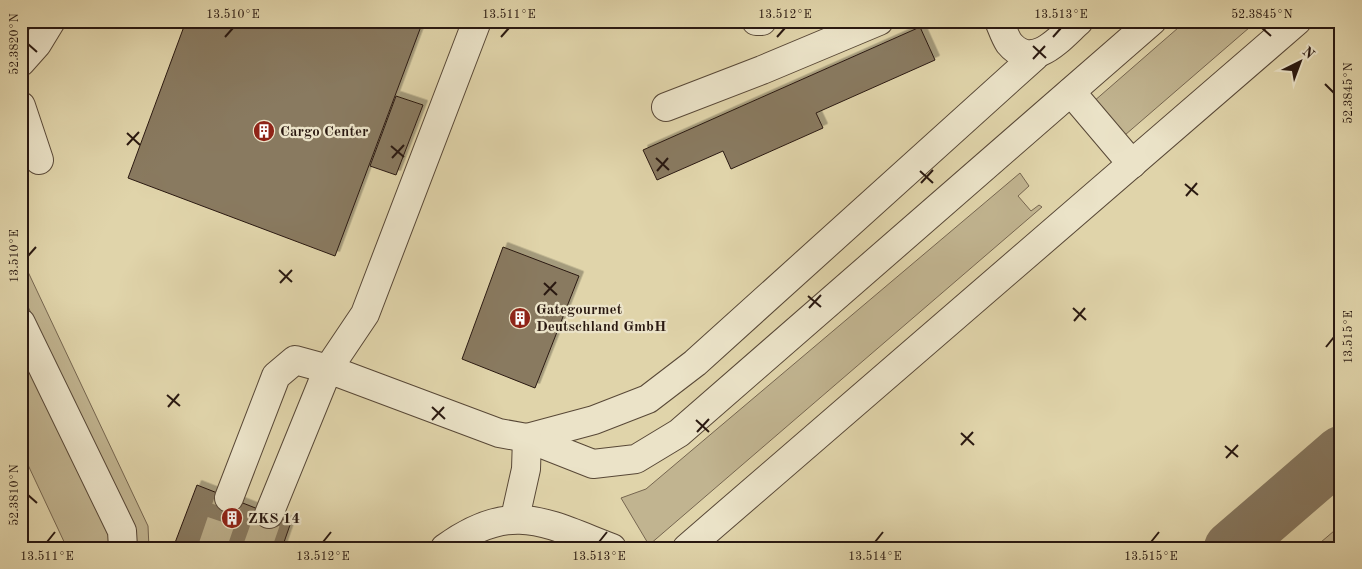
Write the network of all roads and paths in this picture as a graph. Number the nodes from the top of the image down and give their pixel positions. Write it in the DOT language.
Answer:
graph roads {
  1 [pos="51,21"];
  2 [pos="477,21"];
  3 [pos="756,21"];
  4 [pos="762,21"];
  5 [pos="879,21"];
  6 [pos="999,21"];
  7 [pos="1079,21"];
  8 [pos="1152,21"];
  9 [pos="1297,21"];
  10 [pos="29,53"];
  11 [pos="1035,56"];
  12 [pos="1071,92"];
  13 [pos="21,106"];
  14 [pos="666,107"];
  15 [pos="39,160"];
  16 [pos="1132,164"];
  17 [pos="22,325"];
  18 [pos="328,369"];
  19 [pos="527,438"];
  20 [pos="229,498"];
  21 [pos="269,514"];
  22 [pos="515,518"];
  23 [pos="123,548"];
  24 [pos="446,548"];
  25 [pos="612,548"];
  26 [pos="687,548"];
  1 -- 10 [label="street"];
  2 -- 18 [label="street"];
  3 -- 4 [label="street"];
  5 -- 14 [label="street"];
  6 -- 11 [label="street"];
  7 -- 11 [label="street"];
  8 -- 12 [label="street"];
  9 -- 16 [label="street"];
  11 -- 19 [label="street"];
  12 -- 16 [label="street"];
  12 -- 19 [label="street"];
  13 -- 15 [label="street"];
  16 -- 26 [label="street"];
  17 -- 23 [label="street"];
  18 -- 19 [label="street"];
  18 -- 20 [label="street"];
  18 -- 21 [label="street"];
  19 -- 22 [label="street"];
  22 -- 24 [label="street"];
  22 -- 25 [label="street"];
}
